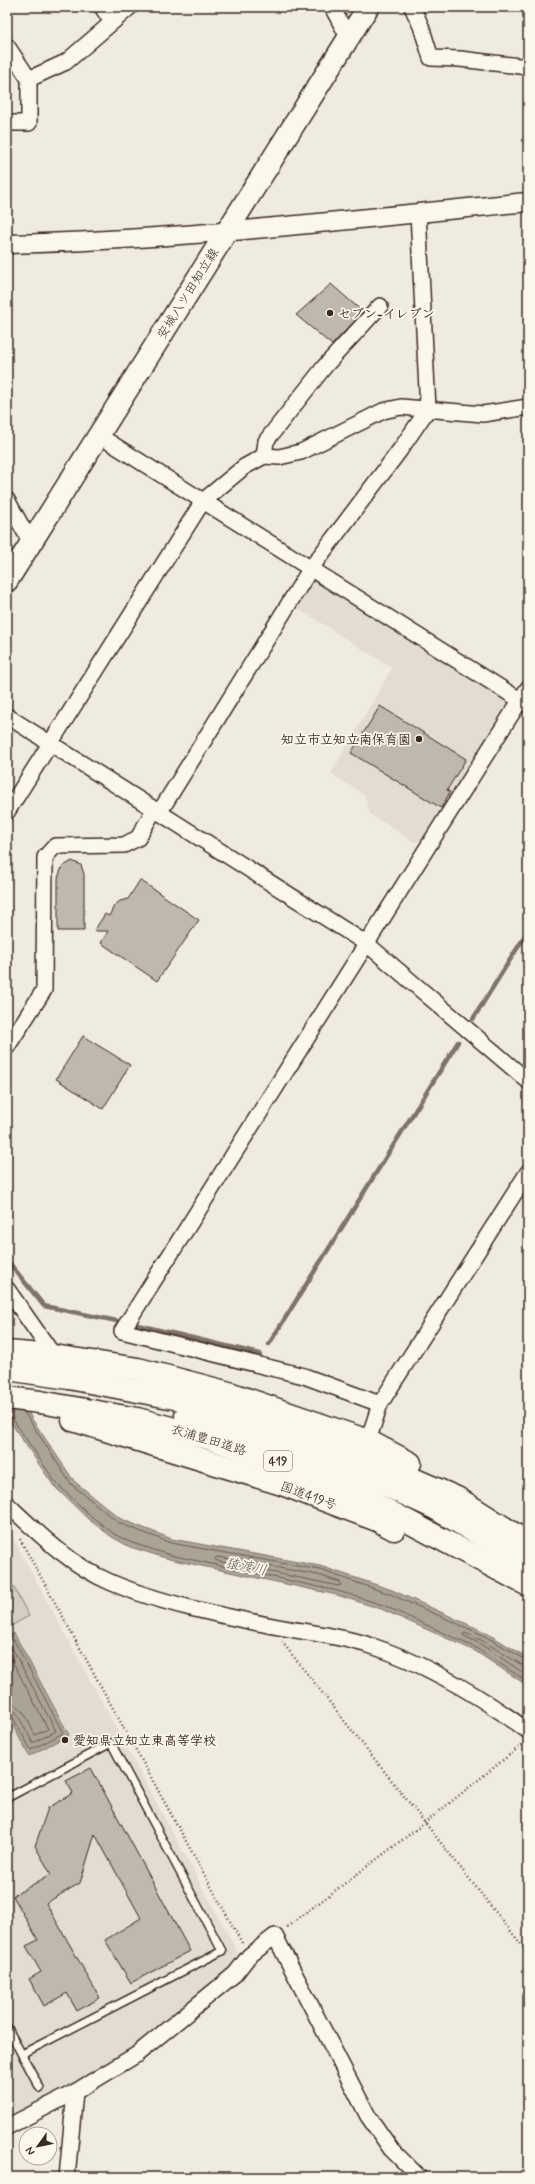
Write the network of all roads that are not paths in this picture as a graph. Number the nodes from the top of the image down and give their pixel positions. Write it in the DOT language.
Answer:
graph roads {
  1 [pos="102,7"];
  2 [pos="130,7"];
  3 [pos="332,7"];
  4 [pos="368,7"];
  5 [pos="412,7"];
  6 [pos="112,22"];
  7 [pos="348,37"];
  8 [pos="7,46"];
  9 [pos="528,67"];
  10 [pos="29,79"];
  11 [pos="7,124"];
  12 [pos="528,202"];
  13 [pos="418,212"];
  14 [pos="225,231"];
  15 [pos="7,244"];
  16 [pos="380,306"];
  17 [pos="528,407"];
  18 [pos="428,409"];
  19 [pos="98,435"];
  20 [pos="264,456"];
  21 [pos="7,500"];
  22 [pos="203,502"];
  23 [pos="31,543"];
  24 [pos="310,568"];
  25 [pos="7,581"];
  26 [pos="526,698"];
  27 [pos="7,716"];
  28 [pos="50,744"];
  29 [pos="7,812"];
  30 [pos="156,812"];
  31 [pos="367,944"];
  32 [pos="7,1047"];
  33 [pos="528,1081"];
  34 [pos="528,1172"];
  35 [pos="7,1288"];
  36 [pos="7,1352"];
  37 [pos="43,1355"];
  38 [pos="7,1369"];
  39 [pos="7,1384"];
  40 [pos="7,1398"];
  41 [pos="380,1404"];
  42 [pos="7,1411"];
  43 [pos="368,1441"];
  44 [pos="7,1504"];
  45 [pos="528,1525"];
  46 [pos="528,1543"];
  47 [pos="528,1564"];
  48 [pos="528,1585"];
  49 [pos="528,1600"];
  50 [pos="528,1731"];
  51 [pos="7,1798"];
  52 [pos="7,2027"];
  53 [pos="22,2054"];
  54 [pos="40,2088"];
  55 [pos="75,2092"];
  56 [pos="7,2127"];
  57 [pos="68,2177"];
  58 [pos="419,2177"];
  1 -- 6 [label="street"];
  2 -- 6 [label="street"];
  3 -- 7 [label="street"];
  4 -- 7 [label="main road, 安城八ツ田知立線"];
  5 -- 9 [label="street"];
  6 -- 10 [label="street"];
  7 -- 14 [label="main road, 安城八ツ田知立線"];
  8 -- 10 [label="street"];
  10 -- 11 [label="street"];
  12 -- 13 [label="street"];
  13 -- 14 [label="street"];
  13 -- 18 [label="street"];
  14 -- 15 [label="street"];
  14 -- 19 [label="main road, 安城八ツ田知立線"];
  16 -- 20 [label="street"];
  17 -- 18 [label="street"];
  18 -- 20 [label="street"];
  18 -- 24 [label="street"];
  19 -- 22 [label="street"];
  19 -- 23 [label="main road, 安城八ツ田知立線"];
  20 -- 22 [label="street"];
  21 -- 23 [label="street"];
  22 -- 24 [label="street"];
  22 -- 28 [label="street"];
  23 -- 25 [label="main road, 安城八ツ田知立線"];
  24 -- 26 [label="street"];
  24 -- 30 [label="street"];
  26 -- 31 [label="street"];
  27 -- 28 [label="street"];
  28 -- 29 [label="street"];
  28 -- 30 [label="street"];
  30 -- 31 [label="street"];
  30 -- 32 [label="street"];
  31 -- 33 [label="street"];
  31 -- 41 [label="street"];
  34 -- 41 [label="street"];
  35 -- 37 [label="street"];
  36 -- 37 [label="highway"];
  37 -- 43 [label="highway"];
  38 -- 46 [label="highway"];
  39 -- 47 [label="highway, 衣浦豊田道路 / 419"];
  40 -- 48 [label="highway, 衣浦豊田道路 / 419"];
  41 -- 43 [label="street"];
  42 -- 49 [label="highway, 国道419号 / 419"];
  43 -- 45 [label="highway"];
  44 -- 50 [label="street"];
  51 -- 53 [label="lane"];
  52 -- 53 [label="lane"];
  53 -- 54 [label="lane"];
  55 -- 56 [label="street"];
  55 -- 57 [label="street"];
  55 -- 58 [label="street"];
}
